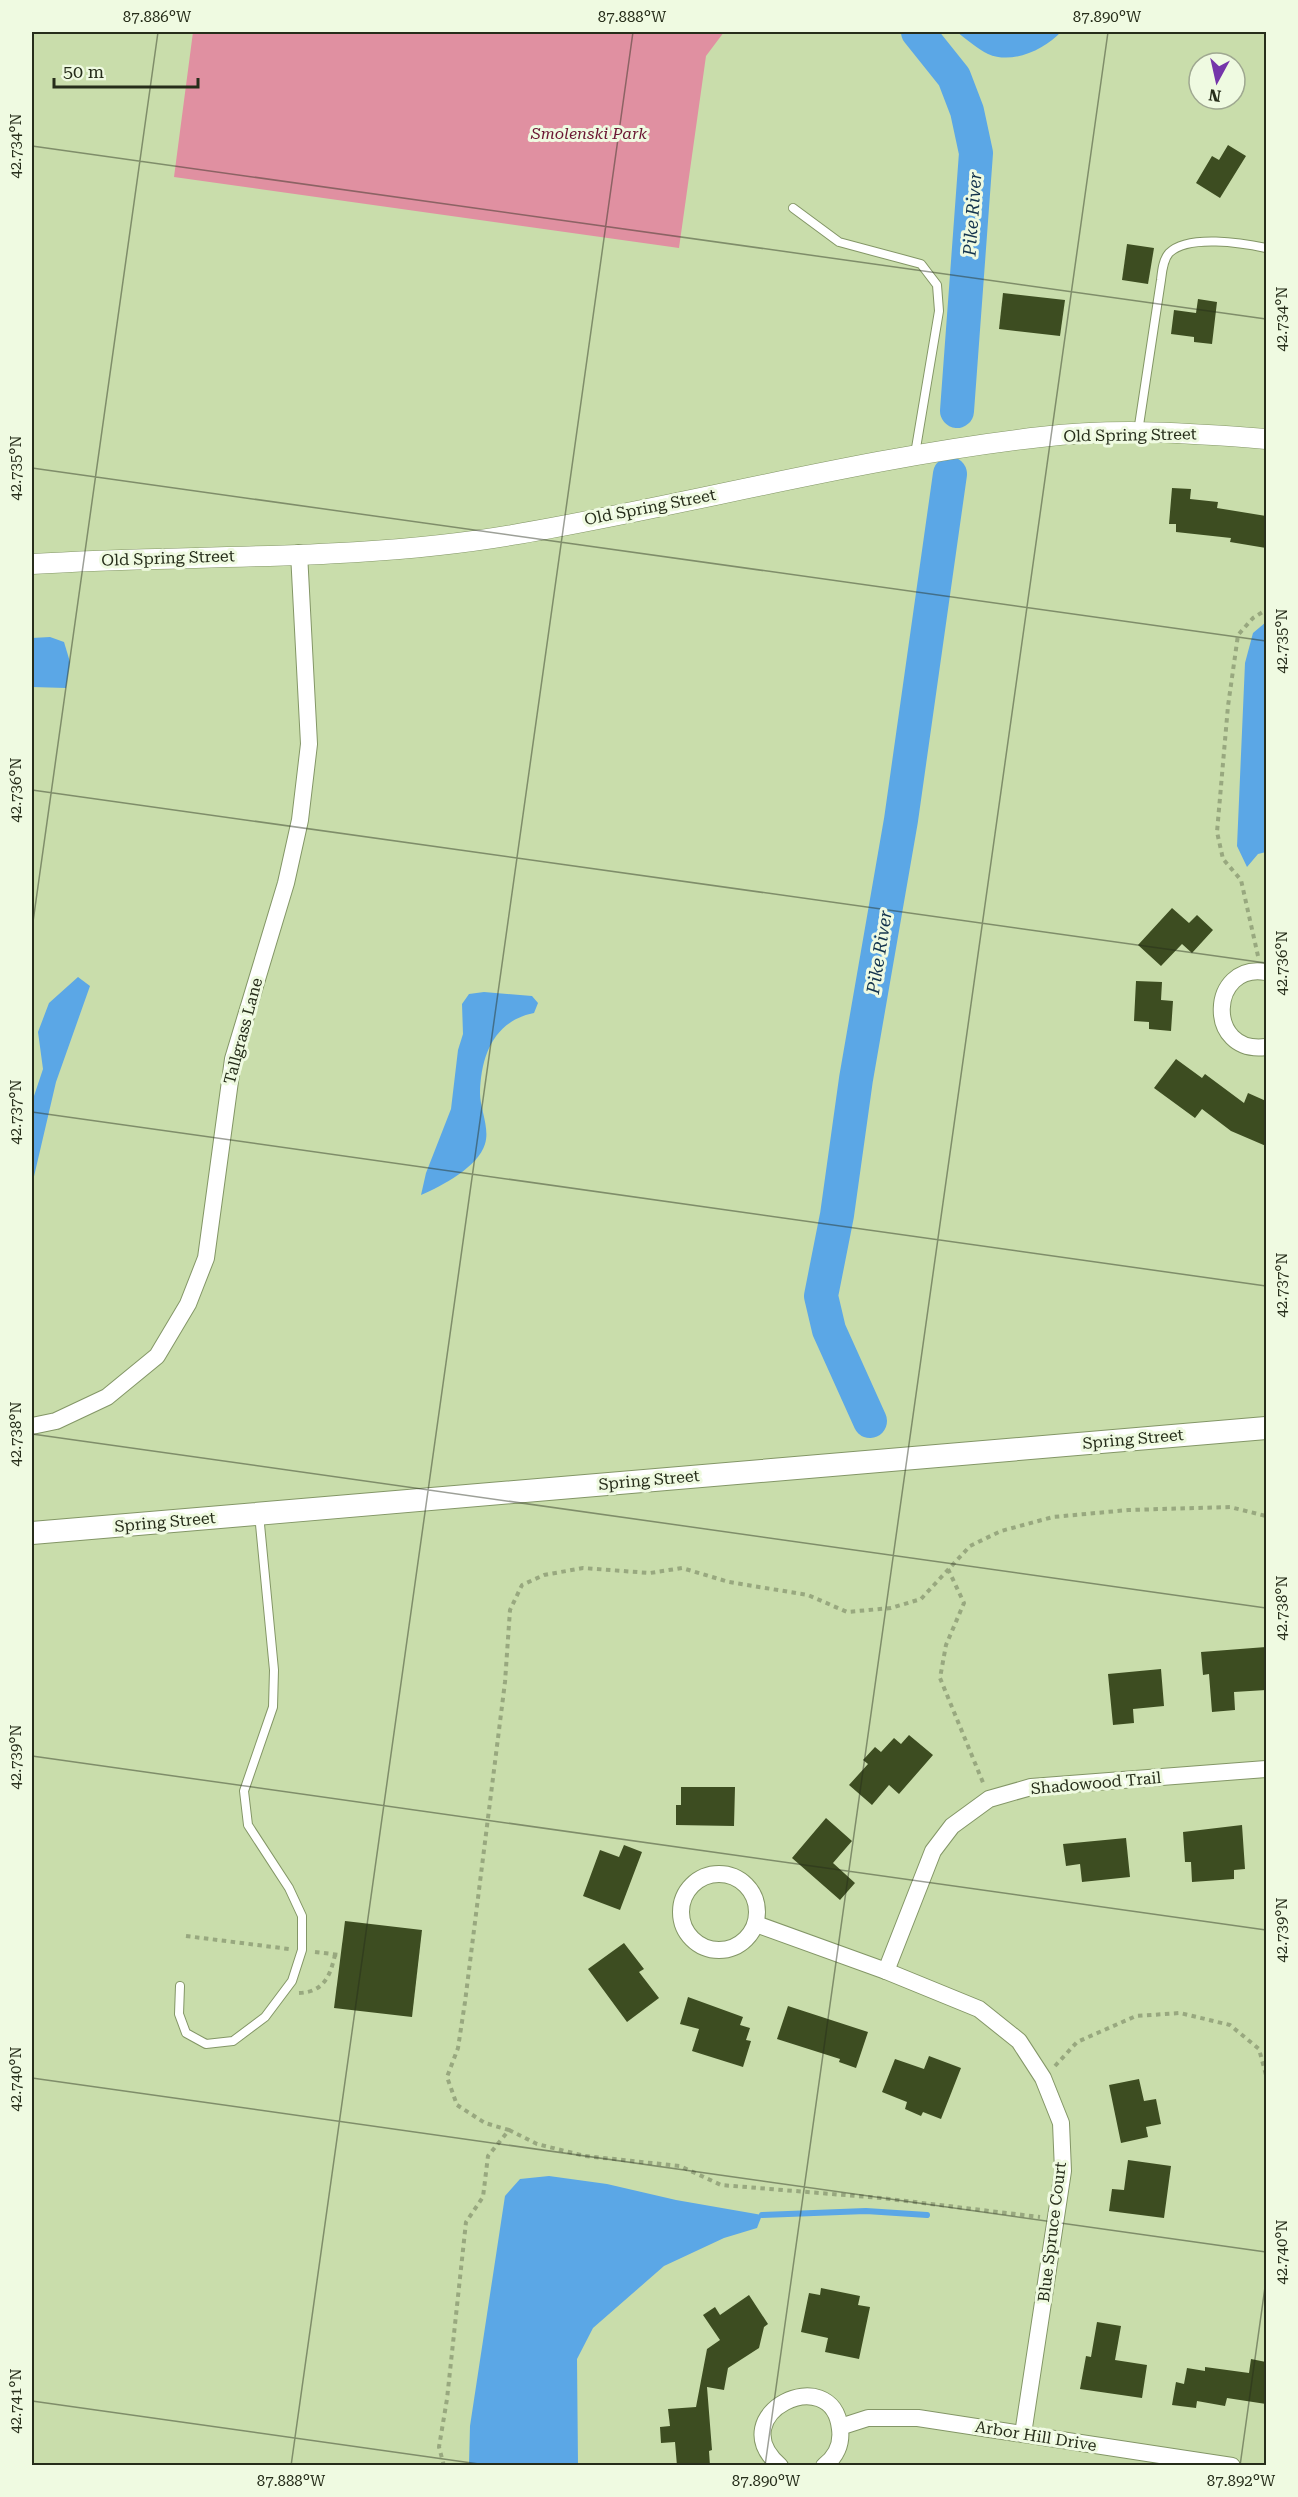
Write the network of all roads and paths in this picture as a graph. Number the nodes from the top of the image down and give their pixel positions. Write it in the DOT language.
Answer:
graph roads {
  1 [pos="793,208"];
  2 [pos="1266,248"];
  3 [pos="1138,433"];
  4 [pos="1266,439"];
  5 [pos="915,454"];
  6 [pos="299,554"];
  7 [pos="32,564"];
  8 [pos="1266,610"];
  9 [pos="1264,972"];
  10 [pos="1266,1047"];
  11 [pos="32,1426"];
  12 [pos="1266,1428"];
  13 [pos="258,1514"];
  14 [pos="1266,1516"];
  15 [pos="32,1533"];
  16 [pos="948,1569"];
  17 [pos="1266,1769"];
  18 [pos="989,1799"];
  19 [pos="756,1924"];
  20 [pos="186,1936"];
  21 [pos="302,1950"];
  22 [pos="886,1971"];
  23 [pos="180,1986"];
  24 [pos="288,1986"];
  25 [pos="1266,2075"];
  26 [pos="1043,2078"];
  27 [pos="509,2130"];
  28 [pos="1055,2218"];
  29 [pos="840,2427"];
  30 [pos="1023,2434"];
  31 [pos="444,2466"];
  32 [pos="780,2466"];
  33 [pos="824,2466"];
  34 [pos="1232,2466"];
  1 -- 5 [label="lane"];
  2 -- 3 [label="lane"];
  3 -- 4 [label="street, Old Spring Street"];
  3 -- 5 [label="street, Old Spring Street"];
  5 -- 6 [label="street, Old Spring Street"];
  6 -- 7 [label="street, Old Spring Street"];
  6 -- 11 [label="street, Tallgrass Lane"];
  8 -- 9 [label="path"];
  9 -- 10 [label="street"];
  12 -- 13 [label="main road, Spring Street"];
  13 -- 15 [label="main road, Spring Street"];
  13 -- 21 [label="lane"];
  14 -- 16 [label="path"];
  16 -- 18 [label="path"];
  16 -- 27 [label="path"];
  17 -- 18 [label="street, Shadowood Trail"];
  18 -- 22 [label="street, Shadowood Trail"];
  19 -- 19 [label="street"];
  19 -- 22 [label="street, Blue Spruce Court"];
  20 -- 21 [label="path"];
  21 -- 24 [label="lane"];
  21 -- 24 [label="path"];
  22 -- 26 [label="street, Blue Spruce Court"];
  23 -- 24 [label="lane"];
  25 -- 26 [label="path"];
  26 -- 28 [label="street, Blue Spruce Court"];
  27 -- 28 [label="path"];
  27 -- 31 [label="path"];
  28 -- 30 [label="street, Blue Spruce Court"];
  29 -- 30 [label="street, Arbor Hill Drive"];
  29 -- 32 [label="street"];
  29 -- 33 [label="street"];
  30 -- 34 [label="street, Arbor Hill Drive"];
}
